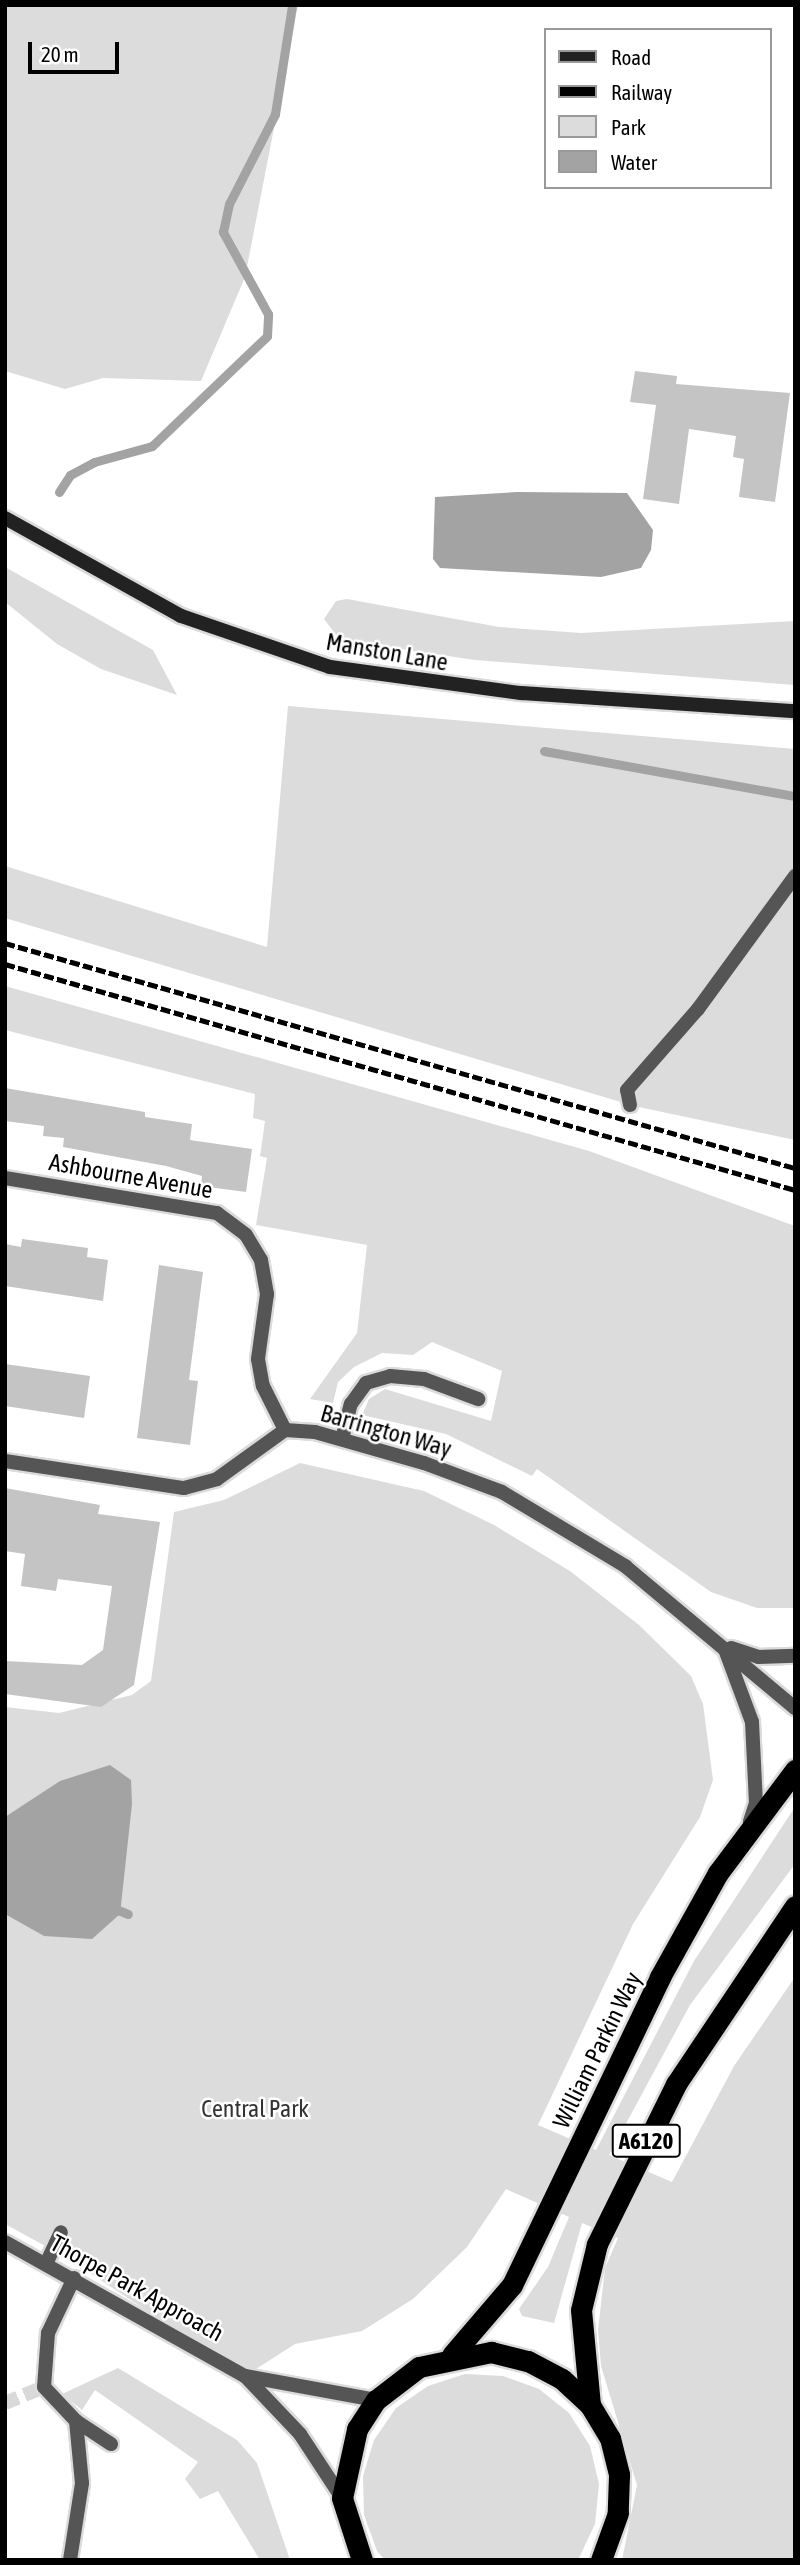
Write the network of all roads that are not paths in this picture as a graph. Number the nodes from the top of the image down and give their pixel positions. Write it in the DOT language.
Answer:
graph roads {
  1 [pos="5,518"];
  2 [pos="795,711"];
  3 [pos="795,876"];
  4 [pos="630,1105"];
  5 [pos="5,1178"];
  6 [pos="478,1399"];
  7 [pos="285,1430"];
  8 [pos="342,1439"];
  9 [pos="5,1461"];
  10 [pos="723,1645"];
  11 [pos="795,1656"];
  12 [pos="795,1708"];
  13 [pos="795,1770"];
  14 [pos="747,1833"];
  15 [pos="795,1906"];
  16 [pos="61,2232"];
  17 [pos="5,2242"];
  18 [pos="46,2264"];
  19 [pos="74,2278"];
  20 [pos="452,2355"];
  21 [pos="245,2376"];
  22 [pos="376,2400"];
  23 [pos="590,2405"];
  24 [pos="76,2421"];
  25 [pos="111,2444"];
  26 [pos="342,2498"];
  27 [pos="70,2560"];
  28 [pos="362,2560"];
  29 [pos="601,2560"];
  1 -- 2 [label="street, Manston Lane"];
  3 -- 4 [label="street"];
  5 -- 7 [label="street, Ashbourne Avenue"];
  6 -- 8 [label="street"];
  7 -- 8 [label="street, Barrington Way"];
  7 -- 9 [label="street, Barrington Way"];
  8 -- 10 [label="street, Barrington Way"];
  10 -- 11 [label="street"];
  10 -- 12 [label="street, Barrington Way"];
  10 -- 14 [label="street"];
  13 -- 14 [label="highway, William Parkin Way / A6120"];
  14 -- 20 [label="highway, William Parkin Way / A6120"];
  15 -- 23 [label="highway, A6120"];
  16 -- 18 [label="street"];
  17 -- 18 [label="street, Thorpe Park Approach"];
  18 -- 19 [label="street, Thorpe Park Approach"];
  19 -- 21 [label="street, Thorpe Park Approach"];
  19 -- 24 [label="street"];
  20 -- 22 [label="highway"];
  20 -- 23 [label="highway"];
  21 -- 22 [label="street, Thorpe Park Approach"];
  21 -- 26 [label="street, Thorpe Park Approach"];
  22 -- 26 [label="highway"];
  23 -- 29 [label="highway"];
  24 -- 25 [label="street"];
  24 -- 27 [label="street"];
  26 -- 28 [label="highway"];
}
